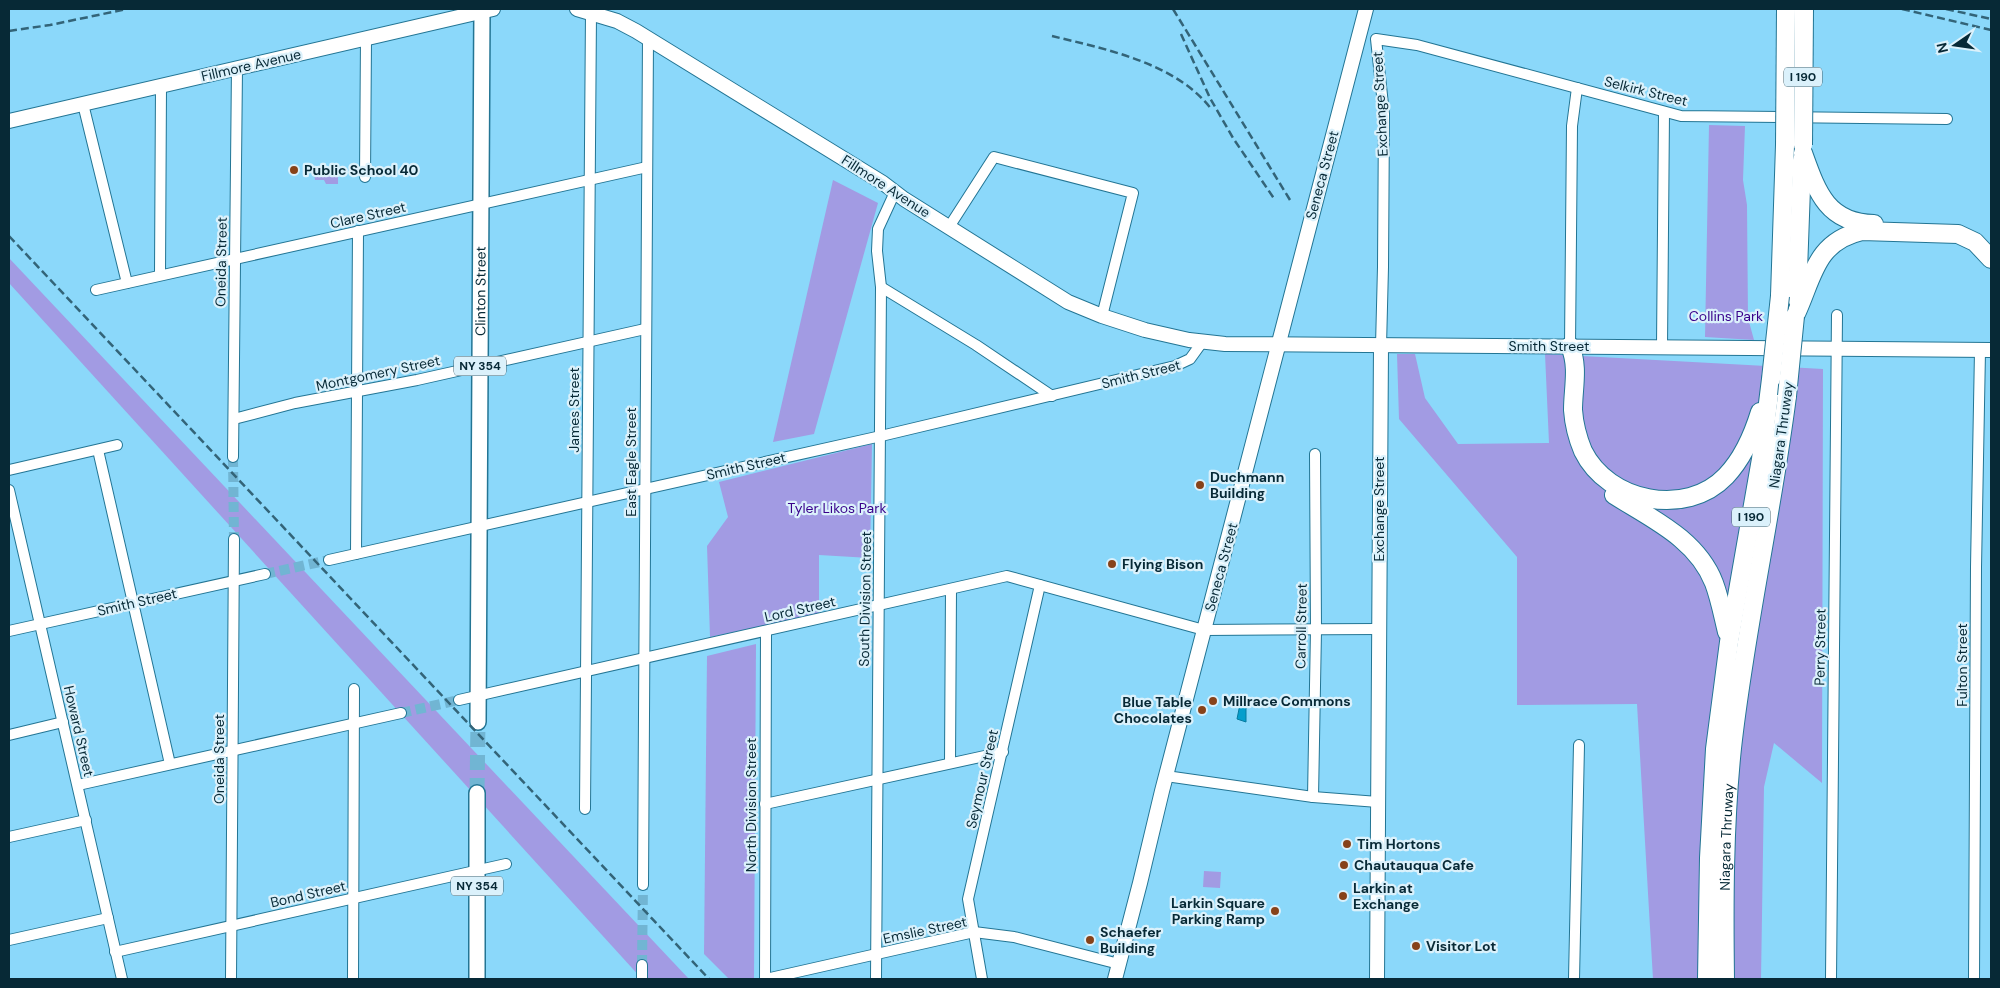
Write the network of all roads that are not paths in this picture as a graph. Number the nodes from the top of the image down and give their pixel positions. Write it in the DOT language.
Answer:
graph roads {
  1 [pos="577,9"];
  2 [pos="1366,9"];
  3 [pos="1786,9"];
  4 [pos="1804,9"];
  5 [pos="486,10"];
  6 [pos="591,12"];
  7 [pos="366,38"];
  8 [pos="648,38"];
  9 [pos="1376,39"];
  10 [pos="237,68"];
  11 [pos="161,86"];
  12 [pos="1577,88"];
  13 [pos="83,104"];
  14 [pos="1664,112"];
  15 [pos="1947,119"];
  16 [pos="9,121"];
  17 [pos="1803,149"];
  18 [pos="647,167"];
  19 [pos="365,177"];
  20 [pos="590,179"];
  21 [pos="895,192"];
  22 [pos="481,204"];
  23 [pos="949,227"];
  24 [pos="358,231"];
  25 [pos="1991,247"];
  26 [pos="235,258"];
  27 [pos="1991,259"];
  28 [pos="160,274"];
  29 [pos="127,282"];
  30 [pos="881,287"];
  31 [pos="96,290"];
  32 [pos="1794,303"];
  33 [pos="1837,315"];
  34 [pos="1102,316"];
  35 [pos="645,328"];
  36 [pos="588,341"];
  37 [pos="1203,341"];
  38 [pos="1279,344"];
  39 [pos="1381,346"];
  40 [pos="1570,346"];
  41 [pos="1662,347"];
  42 [pos="1837,349"];
  43 [pos="1986,350"];
  44 [pos="480,365"];
  45 [pos="1774,390"];
  46 [pos="356,392"];
  47 [pos="1052,396"];
  48 [pos="234,419"];
  49 [pos="881,436"];
  50 [pos="117,445"];
  51 [pos="98,450"];
  52 [pos="1315,454"];
  53 [pos="233,457"];
  54 [pos="9,470"];
  55 [pos="645,489"];
  56 [pos="9,490"];
  57 [pos="587,502"];
  58 [pos="13,525"];
  59 [pos="479,526"];
  60 [pos="234,539"];
  61 [pos="356,554"];
  62 [pos="329,560"];
  63 [pos="265,574"];
  64 [pos="234,580"];
  65 [pos="1040,585"];
  66 [pos="951,589"];
  67 [pos="133,603"];
  68 [pos="878,605"];
  69 [pos="40,624"];
  70 [pos="1204,630"];
  71 [pos="1316,630"];
  72 [pos="1379,630"];
  73 [pos="9,631"];
  74 [pos="766,632"];
  75 [pos="1729,642"];
  76 [pos="644,659"];
  77 [pos="586,672"];
  78 [pos="354,689"];
  79 [pos="478,696"];
  80 [pos="459,700"];
  81 [pos="401,713"];
  82 [pos="63,722"];
  83 [pos="478,722"];
  84 [pos="353,724"];
  85 [pos="9,735"];
  86 [pos="1579,745"];
  87 [pos="1724,749"];
  88 [pos="233,750"];
  89 [pos="1002,752"];
  90 [pos="950,763"];
  91 [pos="170,764"];
  92 [pos="1166,776"];
  93 [pos="878,779"];
  94 [pos="78,785"];
  95 [pos="477,793"];
  96 [pos="1313,797"];
  97 [pos="1378,802"];
  98 [pos="765,804"];
  99 [pos="585,809"];
  100 [pos="86,820"];
  101 [pos="9,837"];
  102 [pos="506,864"];
  103 [pos="477,871"];
  104 [pos="643,885"];
  105 [pos="354,898"];
  106 [pos="108,918"];
  107 [pos="231,926"];
  108 [pos="974,932"];
  109 [pos="9,940"];
  110 [pos="115,952"];
  111 [pos="876,954"];
  112 [pos="1119,964"];
  113 [pos="642,965"];
  114 [pos="122,979"];
  115 [pos="231,979"];
  116 [pos="353,979"];
  117 [pos="476,979"];
  118 [pos="642,979"];
  119 [pos="766,979"];
  120 [pos="876,979"];
  121 [pos="982,979"];
  122 [pos="1115,979"];
  123 [pos="1125,979"];
  124 [pos="1376,979"];
  125 [pos="1574,979"];
  126 [pos="1707,979"];
  127 [pos="1725,979"];
  128 [pos="1831,979"];
  129 [pos="1974,979"];
  1 -- 6 [label="street, Fillmore Avenue"];
  2 -- 38 [label="street, Seneca Street"];
  3 -- 32 [label="highway, Niagara Thruway / I 190, bridge"];
  4 -- 17 [label="highway, Niagara Thruway / I 190, bridge"];
  5 -- 7 [label="street, Fillmore Avenue"];
  5 -- 22 [label="main road, Clinton Street / NY 354"];
  6 -- 8 [label="street, Fillmore Avenue"];
  6 -- 20 [label="street, James Street"];
  7 -- 10 [label="street, Fillmore Avenue"];
  7 -- 19 [label="street"];
  8 -- 18 [label="street, East Eagle Street"];
  8 -- 21 [label="street, Fillmore Avenue"];
  9 -- 12 [label="street, Selkirk Street"];
  9 -- 39 [label="street, Exchange Street"];
  10 -- 11 [label="street, Fillmore Avenue"];
  10 -- 26 [label="street, Oneida Street"];
  11 -- 13 [label="street, Fillmore Avenue"];
  11 -- 28 [label="street"];
  12 -- 14 [label="street, Selkirk Street"];
  12 -- 40 [label="street"];
  13 -- 16 [label="street, Fillmore Avenue"];
  13 -- 29 [label="street"];
  14 -- 15 [label="street, Selkirk Street"];
  14 -- 41 [label="street"];
  17 -- 25 [label="highway"];
  17 -- 32 [label="highway, Niagara Thruway / I 190"];
  18 -- 20 [label="street, Clare Street"];
  18 -- 35 [label="street, East Eagle Street"];
  20 -- 22 [label="street, Clare Street"];
  20 -- 36 [label="street, James Street"];
  21 -- 23 [label="street, Fillmore Avenue"];
  21 -- 30 [label="street, South Division Street"];
  22 -- 24 [label="street, Clare Street"];
  22 -- 44 [label="main road, Clinton Street / NY 354"];
  23 -- 34 [label="street, Fillmore Avenue"];
  23 -- 34 [label="street"];
  24 -- 26 [label="street, Clare Street"];
  24 -- 46 [label="street"];
  26 -- 28 [label="street, Clare Street"];
  26 -- 48 [label="street, Oneida Street"];
  27 -- 32 [label="highway"];
  28 -- 29 [label="street, Clare Street"];
  29 -- 31 [label="street, Clare Street"];
  30 -- 47 [label="street"];
  30 -- 49 [label="street, South Division Street"];
  32 -- 45 [label="highway, Niagara Thruway / I 190, bridge"];
  32 -- 45 [label="highway, Niagara Thruway / I 190, bridge"];
  33 -- 42 [label="street, Perry Street"];
  34 -- 37 [label="street, Fillmore Avenue"];
  35 -- 36 [label="street, Montgomery Street"];
  35 -- 55 [label="street, East Eagle Street"];
  36 -- 44 [label="street, Montgomery Street"];
  36 -- 57 [label="street, James Street"];
  37 -- 38 [label="street, Smith Street"];
  37 -- 47 [label="street, Smith Street"];
  38 -- 39 [label="street, Smith Street"];
  38 -- 70 [label="street, Seneca Street"];
  39 -- 40 [label="street, Smith Street"];
  39 -- 72 [label="street, Exchange Street"];
  40 -- 41 [label="street, Smith Street"];
  40 -- 45 [label="highway"];
  40 -- 75 [label="highway"];
  41 -- 42 [label="street, Smith Street"];
  42 -- 43 [label="street, Smith Street"];
  42 -- 128 [label="street, Perry Street"];
  43 -- 129 [label="street, Fulton Street"];
  44 -- 46 [label="street, Montgomery Street"];
  44 -- 59 [label="main road, Clinton Street / NY 354"];
  45 -- 75 [label="highway, Niagara Thruway / I 190"];
  45 -- 87 [label="highway, Niagara Thruway / I 190"];
  46 -- 48 [label="street, Montgomery Street"];
  46 -- 61 [label="street"];
  47 -- 49 [label="street, Smith Street"];
  48 -- 53 [label="street, Oneida Street"];
  49 -- 55 [label="street, Smith Street"];
  49 -- 68 [label="street, South Division Street"];
  50 -- 51 [label="street"];
  51 -- 54 [label="street"];
  51 -- 67 [label="street"];
  52 -- 71 [label="street, Carroll Street"];
  55 -- 57 [label="street, Smith Street"];
  55 -- 76 [label="street, East Eagle Street"];
  56 -- 58 [label="street, Howard Street"];
  57 -- 59 [label="street, Smith Street"];
  57 -- 77 [label="street, James Street"];
  58 -- 69 [label="street, Howard Street"];
  59 -- 61 [label="street, Smith Street"];
  59 -- 79 [label="main road, Clinton Street / NY 354"];
  60 -- 64 [label="street, Oneida Street"];
  61 -- 62 [label="street, Smith Street"];
  63 -- 64 [label="street, Smith Street"];
  64 -- 67 [label="street, Smith Street"];
  64 -- 88 [label="street, Oneida Street"];
  65 -- 66 [label="street, Lord Street"];
  65 -- 70 [label="street, Lord Street"];
  65 -- 89 [label="street, Seymour Street"];
  66 -- 68 [label="street, Lord Street"];
  66 -- 90 [label="street"];
  67 -- 69 [label="street, Smith Street"];
  67 -- 91 [label="street"];
  68 -- 74 [label="street, Lord Street"];
  68 -- 93 [label="street, South Division Street"];
  69 -- 73 [label="street, Smith Street"];
  69 -- 82 [label="street, Howard Street"];
  70 -- 71 [label="street, Lord Street"];
  70 -- 92 [label="street, Seneca Street"];
  71 -- 72 [label="street, Lord Street"];
  71 -- 96 [label="street, Carroll Street"];
  72 -- 97 [label="street, Exchange Street"];
  74 -- 76 [label="street, Lord Street"];
  74 -- 98 [label="street, North Division Street"];
  75 -- 87 [label="highway, Niagara Thruway / I 190"];
  76 -- 77 [label="street, Lord Street"];
  76 -- 104 [label="street, East Eagle Street"];
  77 -- 79 [label="street, Lord Street"];
  77 -- 99 [label="street, James Street"];
  78 -- 84 [label="street"];
  79 -- 80 [label="street, Lord Street"];
  79 -- 83 [label="main road, Clinton Street / NY 354"];
  81 -- 84 [label="street"];
  82 -- 85 [label="street"];
  82 -- 94 [label="street, Howard Street"];
  84 -- 88 [label="street"];
  84 -- 105 [label="street"];
  86 -- 125 [label="street"];
  87 -- 126 [label="highway, Niagara Thruway / I 190"];
  87 -- 127 [label="highway, Niagara Thruway / I 190"];
  88 -- 91 [label="street"];
  88 -- 107 [label="street, Oneida Street"];
  89 -- 90 [label="street"];
  89 -- 108 [label="street, Seymour Street"];
  90 -- 93 [label="street"];
  91 -- 94 [label="street"];
  92 -- 96 [label="street"];
  92 -- 112 [label="street, Seneca Street"];
  93 -- 98 [label="street"];
  93 -- 111 [label="street, South Division Street"];
  94 -- 100 [label="street, Howard Street"];
  95 -- 103 [label="main road, NY 354"];
  96 -- 97 [label="street"];
  97 -- 124 [label="street, Exchange Street"];
  98 -- 119 [label="street, North Division Street"];
  100 -- 101 [label="street"];
  100 -- 106 [label="street, Howard Street"];
  102 -- 103 [label="street, Bond Street"];
  103 -- 105 [label="street, Bond Street"];
  103 -- 117 [label="main road, NY 354"];
  105 -- 107 [label="street, Bond Street"];
  105 -- 116 [label="street"];
  106 -- 109 [label="street"];
  106 -- 110 [label="street, Howard Street"];
  107 -- 110 [label="street, Bond Street"];
  107 -- 115 [label="street, Oneida Street"];
  108 -- 111 [label="street, Emslie Street"];
  108 -- 112 [label="street, Emslie Street"];
  108 -- 121 [label="street, Seymour Street"];
  110 -- 114 [label="street, Howard Street"];
  111 -- 119 [label="street, Emslie Street"];
  111 -- 120 [label="street, South Division Street"];
  112 -- 122 [label="street, Seneca Street"];
  112 -- 123 [label="street"];
  113 -- 118 [label="street"];
}
